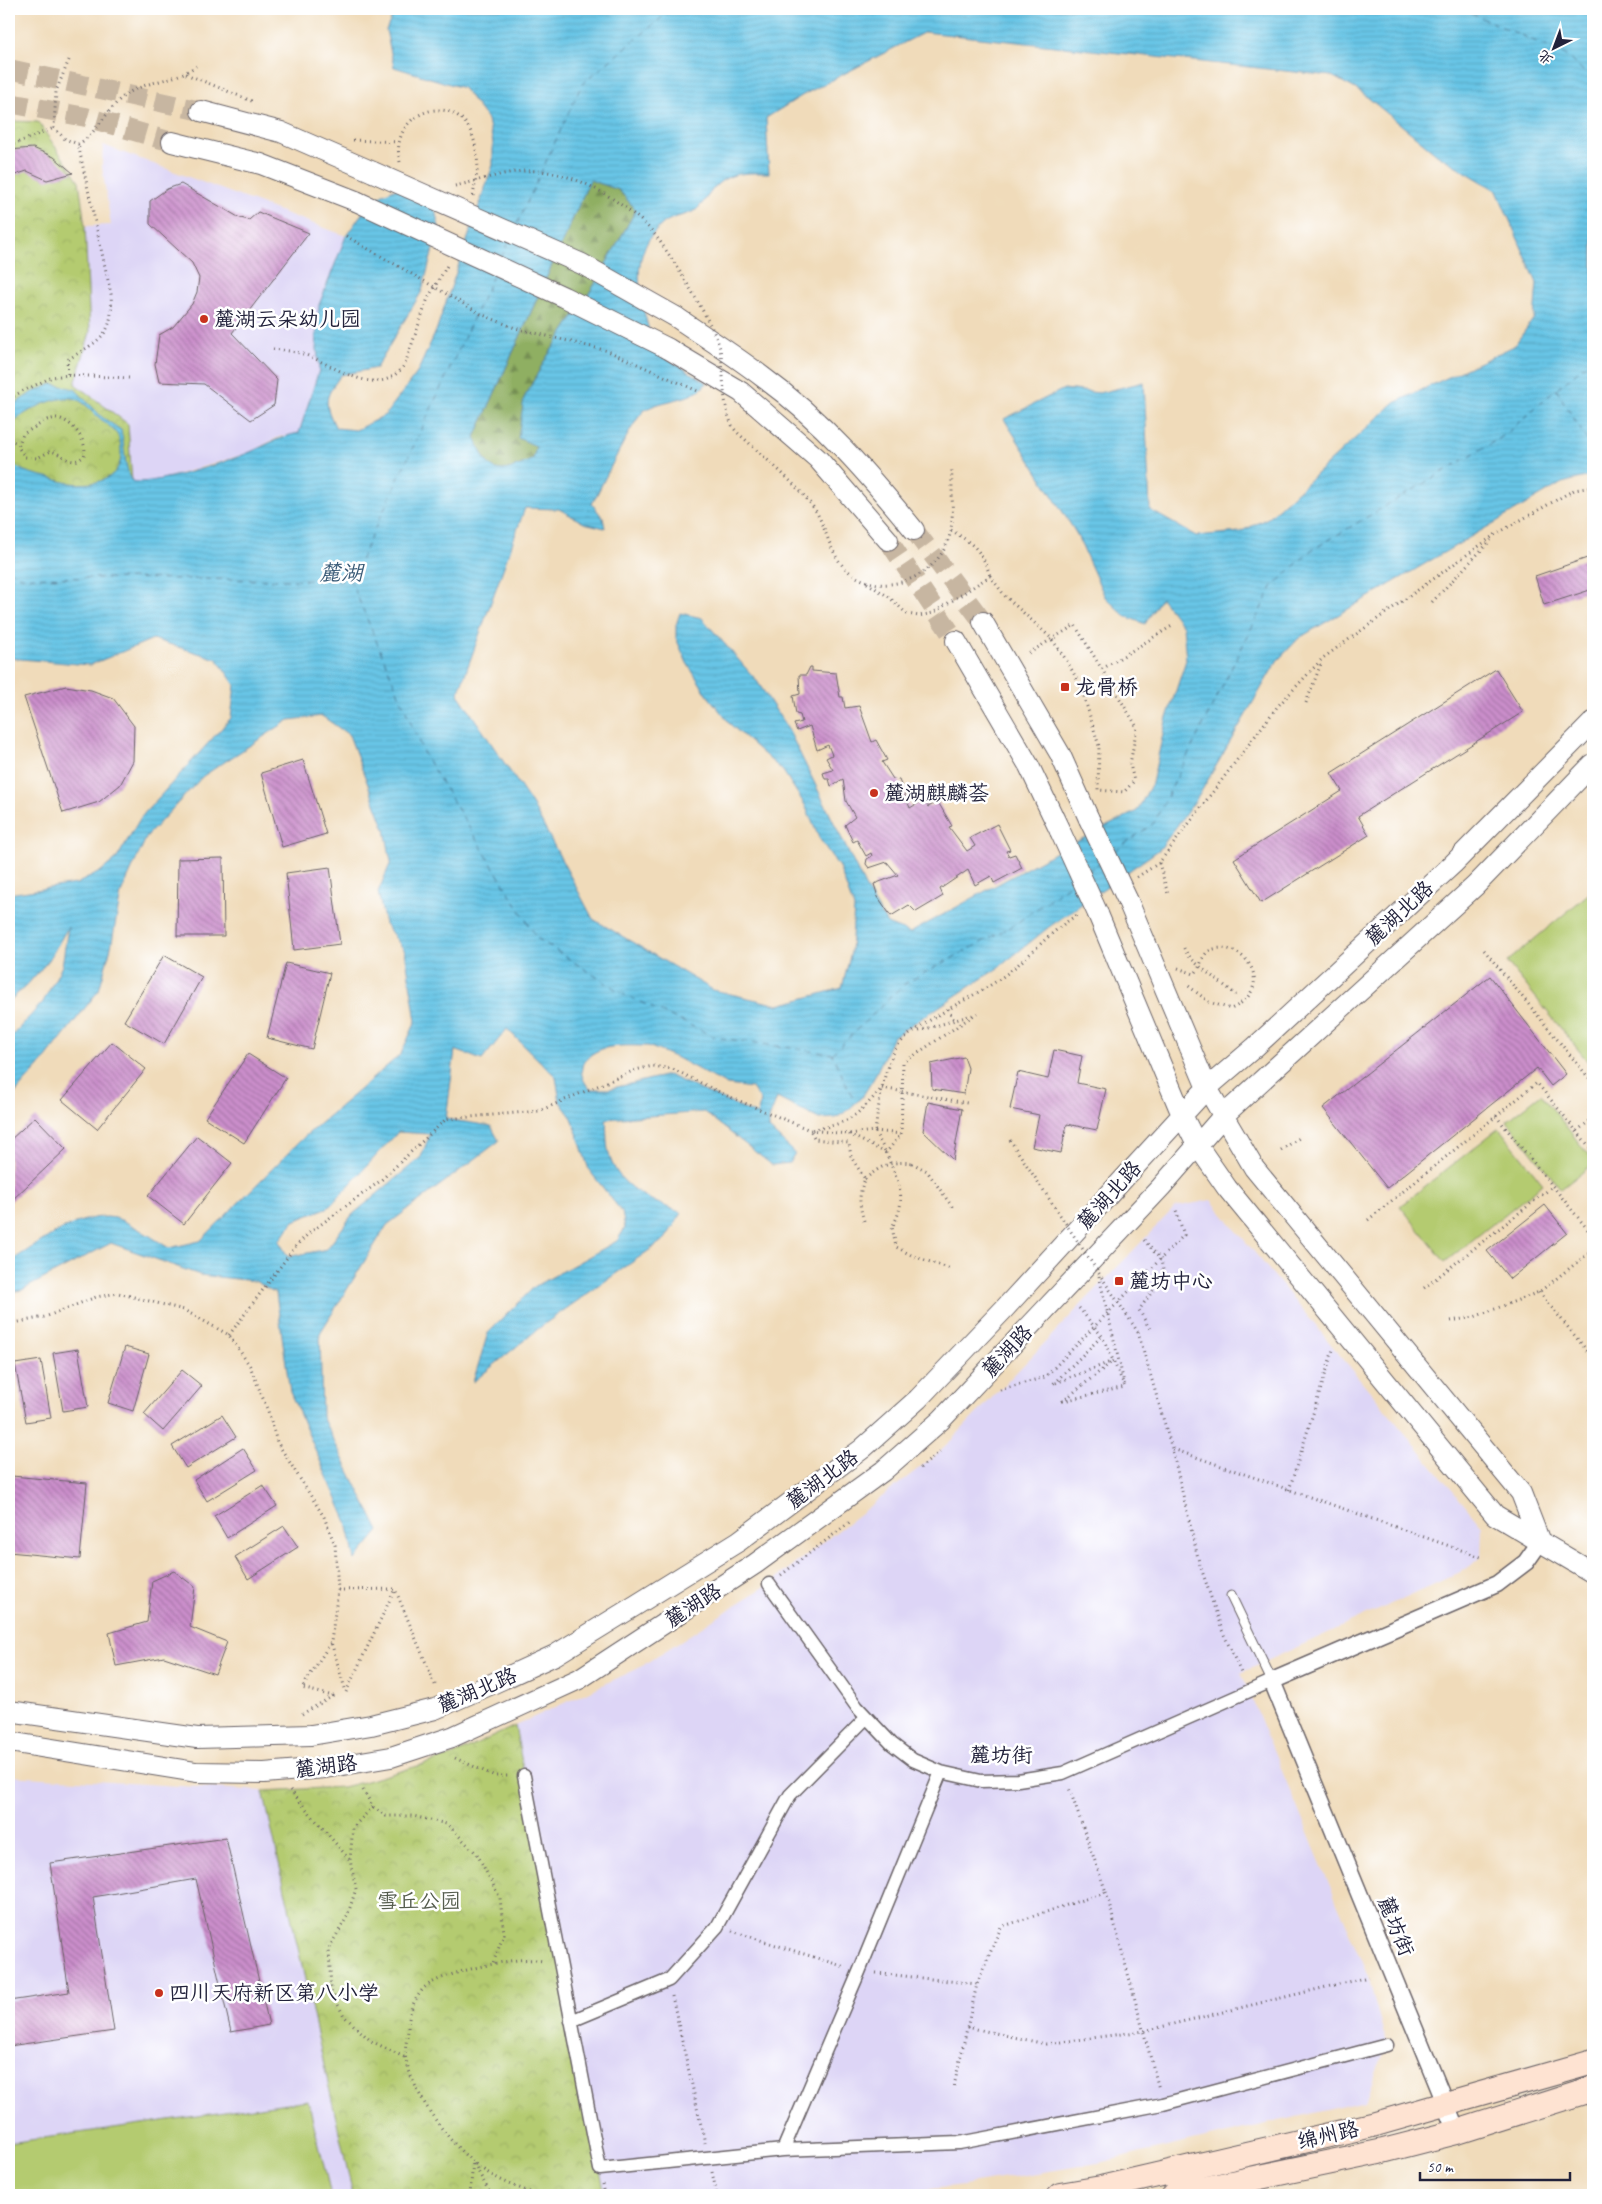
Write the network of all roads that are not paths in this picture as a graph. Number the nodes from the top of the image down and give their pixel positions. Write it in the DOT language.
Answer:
graph roads {
  1 [pos="201,111"];
  2 [pos="172,142"];
  3 [pos="855,460"];
  4 [pos="835,477"];
  5 [pos="914,530"];
  6 [pos="888,540"];
  7 [pos="983,622"];
  8 [pos="956,641"];
  9 [pos="1593,722"];
  10 [pos="1593,764"];
  11 [pos="1208,1088"];
  12 [pos="1182,1115"];
  13 [pos="1224,1116"];
  14 [pos="1197,1145"];
  15 [pos="762,1524"];
  16 [pos="1540,1542"];
  17 [pos="778,1547"];
  18 [pos="718,1553"];
  19 [pos="1593,1573"];
  20 [pos="734,1578"];
  21 [pos="769,1584"];
  22 [pos="1231,1596"];
  23 [pos="1272,1681"];
  24 [pos="9,1711"];
  25 [pos="866,1718"];
  26 [pos="9,1742"];
  27 [pos="941,1772"];
  28 [pos="524,1776"];
  29 [pos="571,2021"];
  30 [pos="1387,2045"];
  31 [pos="1593,2062"];
  32 [pos="1593,2089"];
  33 [pos="1445,2102"];
  34 [pos="1457,2132"];
  35 [pos="783,2150"];
  36 [pos="1060,2195"];
  37 [pos="1174,2195"];
  1 -- 3 [label="street, bridge"];
  2 -- 4 [label="street, bridge"];
  3 -- 4 [label="street"];
  3 -- 5 [label="street"];
  4 -- 6 [label="street"];
  7 -- 11 [label="street, bridge"];
  8 -- 12 [label="street, bridge"];
  9 -- 11 [label="street, 麓湖北路"];
  10 -- 13 [label="street, 麓湖路"];
  11 -- 12 [label="street, 麓湖北路"];
  11 -- 13 [label="street"];
  12 -- 14 [label="street"];
  12 -- 15 [label="street, 麓湖北路"];
  13 -- 14 [label="street, 麓湖路"];
  13 -- 16 [label="street"];
  14 -- 16 [label="street"];
  14 -- 17 [label="street, 麓湖路"];
  15 -- 17 [label="street"];
  15 -- 18 [label="street, 麓湖北路"];
  16 -- 19 [label="street"];
  16 -- 23 [label="street, 麓坊街"];
  17 -- 20 [label="street, 麓湖路"];
  18 -- 20 [label="street"];
  18 -- 24 [label="street, 麓湖北路"];
  20 -- 26 [label="street, 麓湖路"];
  21 -- 25 [label="street, 麓坊街"];
  22 -- 23 [label="lane"];
  23 -- 27 [label="street, 麓坊街"];
  23 -- 33 [label="street, 麓坊街"];
  25 -- 27 [label="street, 麓坊街"];
  25 -- 29 [label="street"];
  27 -- 35 [label="street"];
  28 -- 29 [label="street"];
  29 -- 35 [label="street"];
  30 -- 35 [label="street"];
  31 -- 33 [label="main road, 绵州路"];
  32 -- 34 [label="main road, 绵州路"];
  33 -- 34 [label="street, 麓坊街"];
  33 -- 36 [label="main road, 绵州路"];
  34 -- 37 [label="main road, 绵州路"];
}
